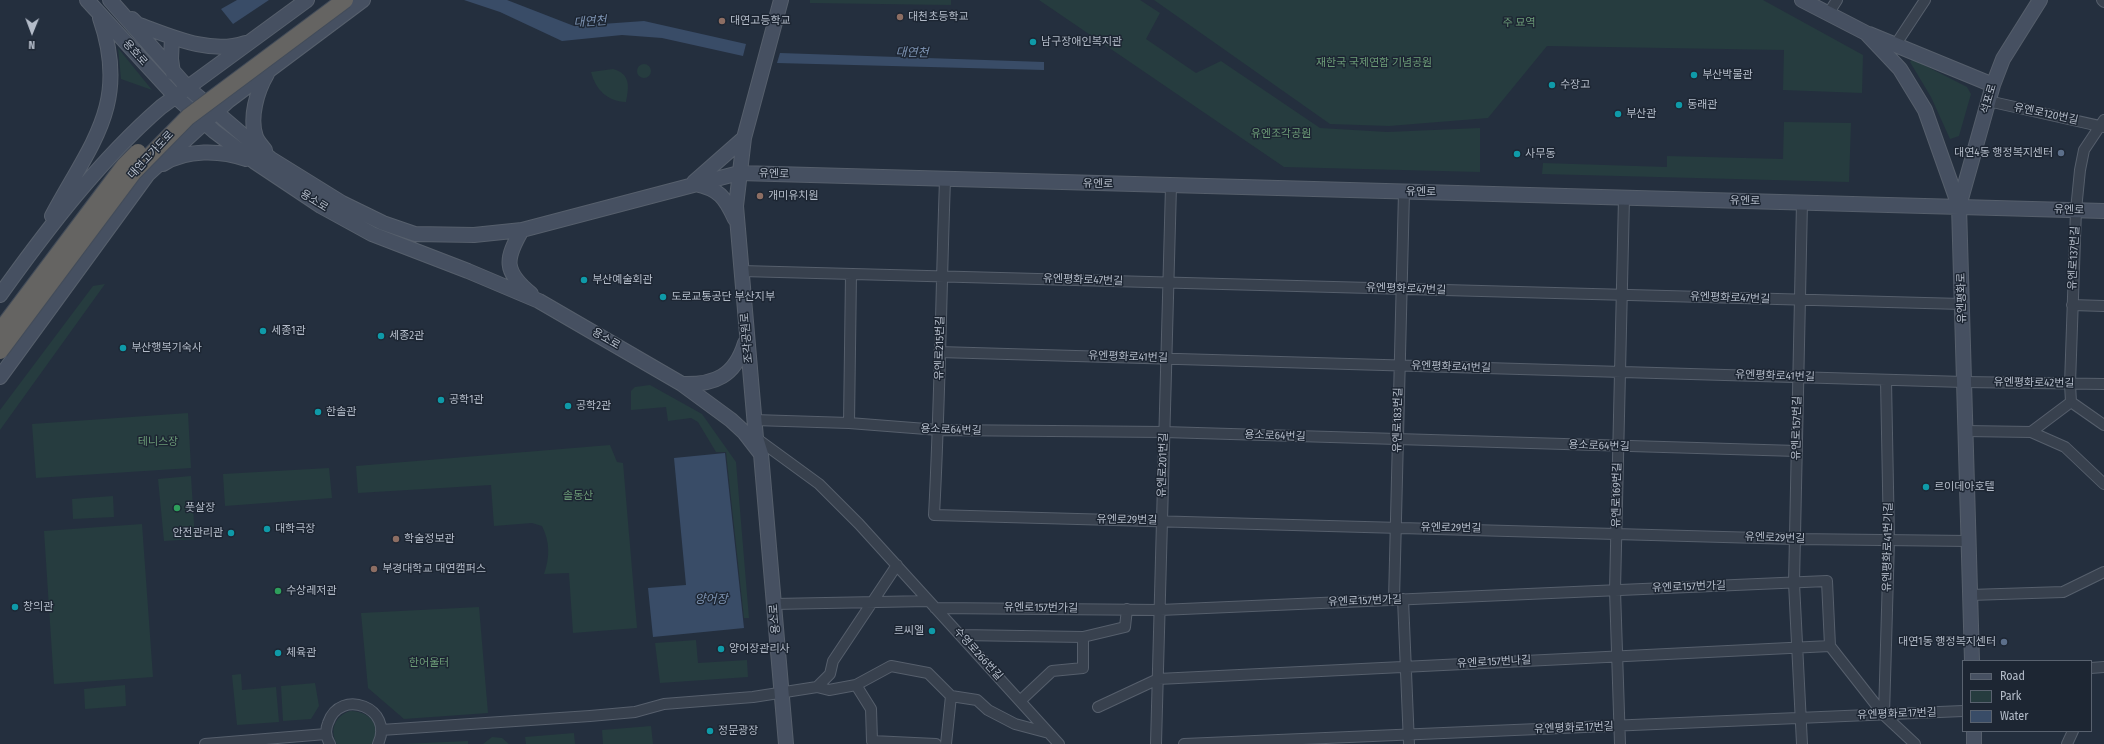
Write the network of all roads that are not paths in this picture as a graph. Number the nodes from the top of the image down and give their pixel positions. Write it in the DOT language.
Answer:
graph roads {
  1 [pos="87,0"];
  2 [pos="307,0"];
  3 [pos="328,0"];
  4 [pos="345,0"];
  5 [pos="362,0"];
  6 [pos="781,0"];
  7 [pos="1802,0"];
  8 [pos="1837,0"];
  9 [pos="1925,0"];
  10 [pos="2040,0"];
  11 [pos="112,2"];
  12 [pos="98,12"];
  13 [pos="1828,14"];
  14 [pos="1866,33"];
  15 [pos="172,37"];
  16 [pos="251,41"];
  17 [pos="1896,44"];
  18 [pos="270,69"];
  19 [pos="173,73"];
  20 [pos="1993,85"];
  21 [pos="192,92"];
  22 [pos="180,100"];
  23 [pos="1988,101"];
  24 [pos="215,112"];
  25 [pos="204,122"];
  26 [pos="2103,124"];
  27 [pos="744,138"];
  28 [pos="271,159"];
  29 [pos="255,162"];
  30 [pos="739,173"];
  31 [pos="148,174"];
  32 [pos="945,180"];
  33 [pos="692,184"];
  34 [pos="1171,186"];
  35 [pos="1404,192"];
  36 [pos="1624,198"];
  37 [pos="1802,202"];
  38 [pos="1959,206"];
  39 [pos="2076,210"];
  40 [pos="2104,211"];
  41 [pos="736,221"];
  42 [pos="522,230"];
  43 [pos="39,241"];
  44 [pos="742,271"];
  45 [pos="851,274"];
  46 [pos="942,276"];
  47 [pos="1168,283"];
  48 [pos="1401,289"];
  49 [pos="0,295"];
  50 [pos="1621,295"];
  51 [pos="1800,300"];
  52 [pos="539,301"];
  53 [pos="1962,304"];
  54 [pos="2072,305"];
  55 [pos="2104,306"];
  56 [pos="0,331"];
  57 [pos="747,336"];
  58 [pos="0,351"];
  59 [pos="939,352"];
  60 [pos="1166,358"];
  61 [pos="1399,365"];
  62 [pos="1620,372"];
  63 [pos="0,377"];
  64 [pos="1798,377"];
  65 [pos="1886,380"];
  66 [pos="1964,382"];
  67 [pos="682,384"];
  68 [pos="2070,384"];
  69 [pos="2104,384"];
  70 [pos="2071,402"];
  71 [pos="754,420"];
  72 [pos="849,423"];
  73 [pos="2104,425"];
  74 [pos="939,430"];
  75 [pos="1965,431"];
  76 [pos="1164,432"];
  77 [pos="2031,432"];
  78 [pos="756,438"];
  79 [pos="1398,439"];
  80 [pos="1618,446"];
  81 [pos="1797,452"];
  82 [pos="761,454"];
  83 [pos="2104,484"];
  84 [pos="934,516"];
  85 [pos="1162,521"];
  86 [pos="1396,527"];
  87 [pos="1616,533"];
  88 [pos="1795,539"];
  89 [pos="1889,540"];
  90 [pos="1968,541"];
  91 [pos="897,565"];
  92 [pos="2104,572"];
  93 [pos="1794,583"];
  94 [pos="1614,590"];
  95 [pos="1970,595"];
  96 [pos="1399,599"];
  97 [pos="872,602"];
  98 [pos="774,604"];
  99 [pos="932,604"];
  100 [pos="1127,609"];
  101 [pos="1160,610"];
  102 [pos="960,635"];
  103 [pos="1083,636"];
  104 [pos="1830,646"];
  105 [pos="1798,648"];
  106 [pos="1617,656"];
  107 [pos="1972,660"];
  108 [pos="1406,667"];
  109 [pos="2104,667"];
  110 [pos="2092,668"];
  111 [pos="1158,679"];
  112 [pos="856,685"];
  113 [pos="817,687"];
  114 [pos="781,691"];
  115 [pos="951,696"];
  116 [pos="1020,700"];
  117 [pos="1098,707"];
  118 [pos="1962,712"];
  119 [pos="1884,715"];
  120 [pos="1801,718"];
  121 [pos="1620,726"];
  122 [pos="382,730"];
  123 [pos="1974,732"];
  124 [pos="2072,732"];
  125 [pos="1049,733"];
  126 [pos="326,734"];
  127 [pos="1409,739"];
  128 [pos="205,744"];
  129 [pos="330,744"];
  130 [pos="378,744"];
  131 [pos="786,744"];
  132 [pos="936,744"];
  133 [pos="946,744"];
  134 [pos="1059,744"];
  135 [pos="1156,744"];
  136 [pos="1184,744"];
  137 [pos="1620,744"];
  138 [pos="1802,744"];
  139 [pos="1915,744"];
  140 [pos="1974,744"];
  141 [pos="2067,744"];
  1 -- 12 [label="main road, 용호로"];
  2 -- 16 [label="main road"];
  3 -- 56 [label="highway, 대연고가도로, bridge"];
  4 -- 58 [label="highway, 대연고가도로, bridge"];
  5 -- 18 [label="main road"];
  6 -- 27 [label="main road"];
  7 -- 13 [label="main road, 유엔평화로"];
  8 -- 13 [label="street"];
  9 -- 17 [label="street"];
  10 -- 20 [label="main road, 석포로"];
  11 -- 15 [label="main road"];
  11 -- 19 [label="main road, 용호로"];
  12 -- 22 [label="main road, 용호로"];
  12 -- 43 [label="main road"];
  13 -- 14 [label="main road, 유엔평화로"];
  14 -- 17 [label="main road"];
  14 -- 38 [label="main road, 유엔평화로"];
  15 -- 16 [label="main road"];
  15 -- 19 [label="main road"];
  16 -- 21 [label="main road"];
  17 -- 20 [label="main road"];
  18 -- 24 [label="main road"];
  18 -- 28 [label="main road"];
  19 -- 21 [label="main road, 용호로"];
  20 -- 23 [label="main road, 석포로"];
  21 -- 22 [label="main road"];
  21 -- 24 [label="main road, 용소로"];
  22 -- 25 [label="main road, 용소로"];
  22 -- 43 [label="main road"];
  23 -- 26 [label="street, 유엔로120번길"];
  23 -- 38 [label="main road, 석포로"];
  24 -- 25 [label="main road"];
  24 -- 28 [label="main road, 용소로"];
  25 -- 29 [label="main road, 용소로"];
  25 -- 31 [label="main road"];
  26 -- 39 [label="street, 유엔로137번길"];
  27 -- 30 [label="main road"];
  27 -- 33 [label="main road"];
  28 -- 42 [label="main road, 용소로"];
  29 -- 31 [label="main road"];
  29 -- 52 [label="main road, 용소로"];
  30 -- 32 [label="main road, 유엔로"];
  30 -- 33 [label="main road, 유엔로"];
  30 -- 41 [label="main road"];
  31 -- 63 [label="main road"];
  32 -- 34 [label="main road, 유엔로"];
  32 -- 46 [label="street, 유엔로215번길"];
  33 -- 41 [label="main road"];
  33 -- 42 [label="main road"];
  34 -- 35 [label="main road, 유엔로"];
  34 -- 47 [label="street, 유엔로201번길"];
  35 -- 36 [label="main road, 유엔로"];
  35 -- 48 [label="street, 유엔로183번길"];
  36 -- 37 [label="main road, 유엔로"];
  36 -- 50 [label="street, 유엔로169번길"];
  37 -- 38 [label="main road, 유엔로"];
  37 -- 51 [label="street, 유엔로157번길"];
  38 -- 39 [label="main road, 유엔로"];
  38 -- 53 [label="main road, 유엔평화로"];
  39 -- 40 [label="main road, 유엔로"];
  39 -- 54 [label="street, 유엔로137번길"];
  41 -- 44 [label="main road, 조각공원로"];
  42 -- 52 [label="main road"];
  43 -- 49 [label="main road"];
  44 -- 45 [label="street, 유엔평화로47번길"];
  44 -- 57 [label="main road, 조각공원로"];
  45 -- 46 [label="street, 유엔평화로47번길"];
  45 -- 72 [label="street"];
  46 -- 47 [label="street, 유엔평화로47번길"];
  46 -- 59 [label="street, 유엔로215번길"];
  47 -- 48 [label="street, 유엔평화로47번길"];
  47 -- 60 [label="street, 유엔로201번길"];
  48 -- 50 [label="street, 유엔평화로47번길"];
  48 -- 61 [label="street, 유엔로183번길"];
  50 -- 51 [label="street, 유엔평화로47번길"];
  50 -- 62 [label="street, 유엔로169번길"];
  51 -- 53 [label="street, 유엔평화로47번길"];
  51 -- 64 [label="street, 유엔로157번길"];
  52 -- 67 [label="main road, 용소로"];
  53 -- 66 [label="main road, 유엔평화로"];
  54 -- 55 [label="street, 유엔로137번길"];
  54 -- 68 [label="street, 유엔로137번길"];
  57 -- 67 [label="main road"];
  57 -- 71 [label="main road, 조각공원로"];
  59 -- 60 [label="street, 유엔평화로41번길"];
  59 -- 74 [label="street, 유엔로215번길"];
  60 -- 61 [label="street, 유엔평화로41번길"];
  60 -- 76 [label="street, 유엔로201번길"];
  61 -- 62 [label="street, 유엔평화로41번길"];
  61 -- 79 [label="street, 유엔로183번길"];
  62 -- 64 [label="street, 유엔평화로41번길"];
  62 -- 80 [label="street, 유엔로169번길"];
  64 -- 65 [label="street, 유엔평화로41번길"];
  64 -- 81 [label="street, 유엔로157번길"];
  65 -- 66 [label="street, 유엔평화로41번길"];
  65 -- 89 [label="street, 유엔평화로41번가길"];
  66 -- 68 [label="street, 유엔평화로42번길"];
  66 -- 75 [label="main road, 유엔평화로"];
  67 -- 82 [label="main road, 용소로"];
  68 -- 69 [label="street, 유엔평화로42번길"];
  68 -- 70 [label="street, 유엔로137번길"];
  70 -- 73 [label="street"];
  70 -- 77 [label="street"];
  71 -- 72 [label="street, 용소로64번길"];
  71 -- 78 [label="main road, 조각공원로"];
  72 -- 74 [label="street, 용소로64번길"];
  74 -- 76 [label="street, 용소로64번길"];
  74 -- 84 [label="street, 유엔로215번길"];
  75 -- 77 [label="street"];
  75 -- 90 [label="main road, 유엔평화로"];
  76 -- 79 [label="street, 용소로64번길"];
  76 -- 85 [label="street, 유엔로201번길"];
  77 -- 83 [label="street"];
  78 -- 82 [label="main road, 조각공원로"];
  78 -- 91 [label="street, 수영로266번길"];
  79 -- 80 [label="street, 용소로64번길"];
  79 -- 86 [label="street, 유엔로183번길"];
  80 -- 81 [label="street, 용소로64번길"];
  80 -- 87 [label="street, 유엔로169번길"];
  81 -- 88 [label="street, 유엔로157번길"];
  82 -- 98 [label="main road, 용소로"];
  84 -- 85 [label="street, 유엔로29번길"];
  85 -- 86 [label="street, 유엔로29번길"];
  85 -- 101 [label="street, 유엔로201번길"];
  86 -- 87 [label="street, 유엔로29번길"];
  86 -- 96 [label="street, 유엔로183번길"];
  87 -- 88 [label="street, 유엔로29번길"];
  87 -- 94 [label="street, 유엔로169번길"];
  88 -- 89 [label="street, 유엔로29번길"];
  88 -- 93 [label="street, 유엔로157번길"];
  89 -- 90 [label="street, 유엔로29번길"];
  89 -- 119 [label="street, 유엔평화로41번가길"];
  90 -- 95 [label="main road, 유엔평화로"];
  91 -- 97 [label="street"];
  91 -- 99 [label="street, 수영로266번길"];
  92 -- 95 [label="street"];
  93 -- 94 [label="street, 유엔로157번가길"];
  93 -- 104 [label="street"];
  93 -- 105 [label="street, 유엔로157번길"];
  94 -- 96 [label="street, 유엔로157번가길"];
  94 -- 106 [label="street, 유엔로169번길"];
  95 -- 107 [label="main road, 유엔평화로"];
  96 -- 101 [label="street, 유엔로157번가길"];
  96 -- 108 [label="street, 유엔로183번길"];
  97 -- 98 [label="street, 유엔로157번가길"];
  97 -- 99 [label="street, 유엔로157번가길"];
  97 -- 113 [label="street"];
  98 -- 114 [label="main road, 용소로"];
  99 -- 100 [label="street, 유엔로157번가길"];
  99 -- 102 [label="street, 수영로266번길"];
  100 -- 101 [label="street, 유엔로157번가길"];
  100 -- 103 [label="street"];
  101 -- 111 [label="street, 유엔로201번길"];
  102 -- 103 [label="street"];
  102 -- 116 [label="street, 수영로266번길"];
  103 -- 116 [label="street"];
  104 -- 105 [label="street, 유엔로157번나길"];
  104 -- 119 [label="street"];
  105 -- 106 [label="street, 유엔로157번나길"];
  105 -- 120 [label="street, 유엔로157번길"];
  106 -- 108 [label="street, 유엔로157번나길"];
  106 -- 121 [label="street, 유엔로169번길"];
  108 -- 111 [label="street, 유엔로157번나길"];
  108 -- 127 [label="street, 유엔로183번길"];
  109 -- 110 [label="street"];
  111 -- 117 [label="street"];
  111 -- 135 [label="street, 유엔로201번길"];
  112 -- 113 [label="street"];
  112 -- 115 [label="street"];
  112 -- 132 [label="street"];
  113 -- 114 [label="street"];
  114 -- 122 [label="street"];
  114 -- 131 [label="main road, 용소로"];
  115 -- 125 [label="street"];
  115 -- 133 [label="street"];
  116 -- 125 [label="street, 수영로266번길"];
  118 -- 119 [label="street, 유엔평화로17번길"];
  119 -- 120 [label="street, 유엔평화로17번길"];
  119 -- 139 [label="street"];
  120 -- 121 [label="street, 유엔평화로17번길"];
  120 -- 138 [label="street, 유엔로157번길"];
  121 -- 127 [label="street, 유엔평화로17번길"];
  121 -- 137 [label="street, 유엔로169번길"];
  122 -- 126 [label="street"];
  122 -- 130 [label="street"];
  123 -- 140 [label="main road"];
  124 -- 141 [label="street"];
  125 -- 134 [label="street, 수영로266번길"];
  126 -- 128 [label="street"];
  126 -- 129 [label="street"];
  127 -- 136 [label="street, 유엔평화로17번길"];
}
